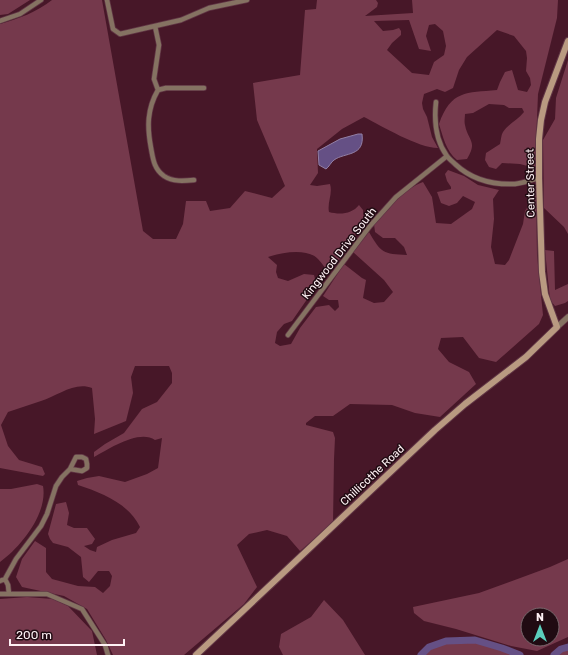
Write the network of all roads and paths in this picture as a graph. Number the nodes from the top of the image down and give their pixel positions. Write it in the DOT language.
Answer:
graph roads {
  1 [pos="41,0"];
  2 [pos="107,0"];
  3 [pos="247,0"];
  4 [pos="0,21"];
  5 [pos="155,26"];
  6 [pos="568,41"];
  7 [pos="204,88"];
  8 [pos="158,90"];
  9 [pos="436,102"];
  10 [pos="447,156"];
  11 [pos="539,178"];
  12 [pos="194,180"];
  13 [pos="568,317"];
  14 [pos="557,327"];
  15 [pos="288,335"];
  16 [pos="70,469"];
  17 [pos="2,580"];
  18 [pos="0,594"];
  19 [pos="9,594"];
  20 [pos="108,655"];
  21 [pos="196,655"];
  1 -- 4 [label="street"];
  2 -- 5 [label="street"];
  3 -- 5 [label="street"];
  5 -- 8 [label="street"];
  6 -- 11 [label="main road, Center Street"];
  7 -- 8 [label="street"];
  8 -- 12 [label="street"];
  9 -- 10 [label="street"];
  10 -- 11 [label="street"];
  10 -- 15 [label="street, Kingwood Drive South"];
  11 -- 14 [label="main road, Center Street"];
  13 -- 14 [label="street, Chillicothe Road"];
  14 -- 21 [label="main road, Chillicothe Road"];
  16 -- 17 [label="street"];
  17 -- 19 [label="street"];
  18 -- 19 [label="street"];
  19 -- 20 [label="street"];
}
